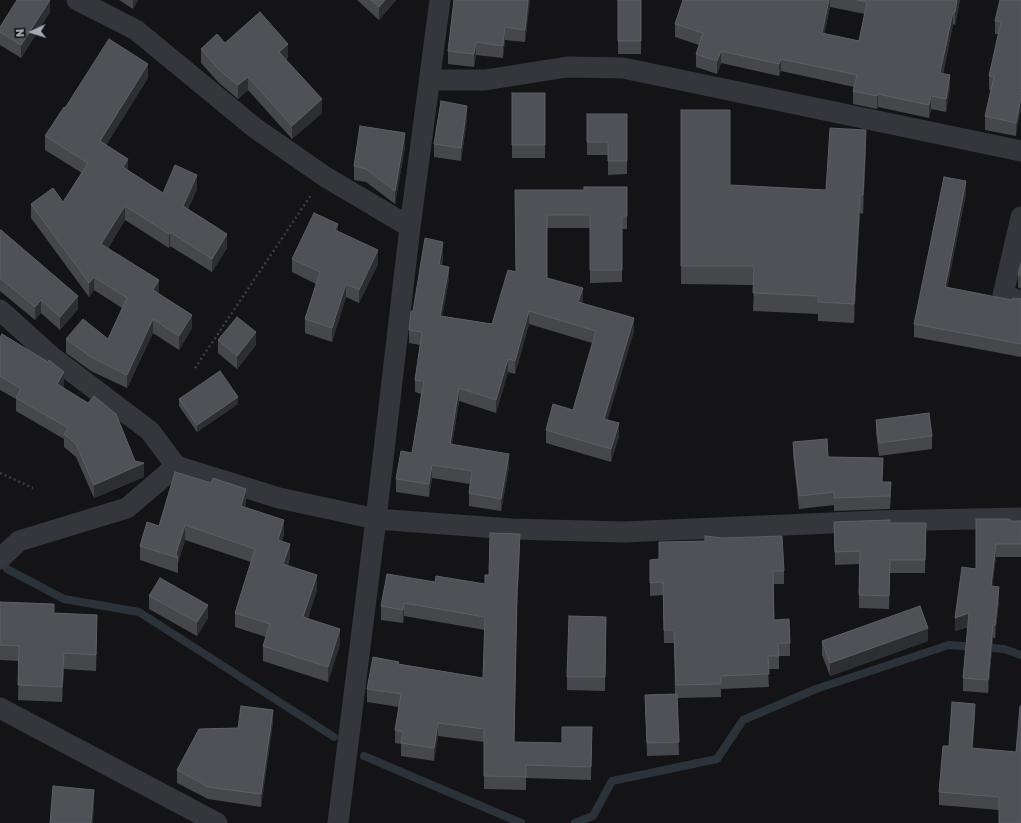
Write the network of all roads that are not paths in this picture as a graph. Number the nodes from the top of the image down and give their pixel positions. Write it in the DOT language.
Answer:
graph roads {
  1 [pos="77,0"];
  2 [pos="440,0"];
  3 [pos="430,80"];
  4 [pos="1021,151"];
  5 [pos="1021,217"];
  6 [pos="410,227"];
  7 [pos="1021,301"];
  8 [pos="0,310"];
  9 [pos="176,466"];
  10 [pos="1021,518"];
  11 [pos="376,519"];
  12 [pos="0,559"];
  13 [pos="0,708"];
  14 [pos="217,823"];
  15 [pos="338,823"];
  1 -- 6 [label="street"];
  2 -- 3 [label="street"];
  3 -- 4 [label="street"];
  3 -- 6 [label="street"];
  5 -- 7 [label="street"];
  6 -- 11 [label="street"];
  8 -- 9 [label="street"];
  9 -- 11 [label="street"];
  9 -- 12 [label="street"];
  10 -- 11 [label="street"];
  11 -- 15 [label="street"];
  13 -- 14 [label="street"];
}
